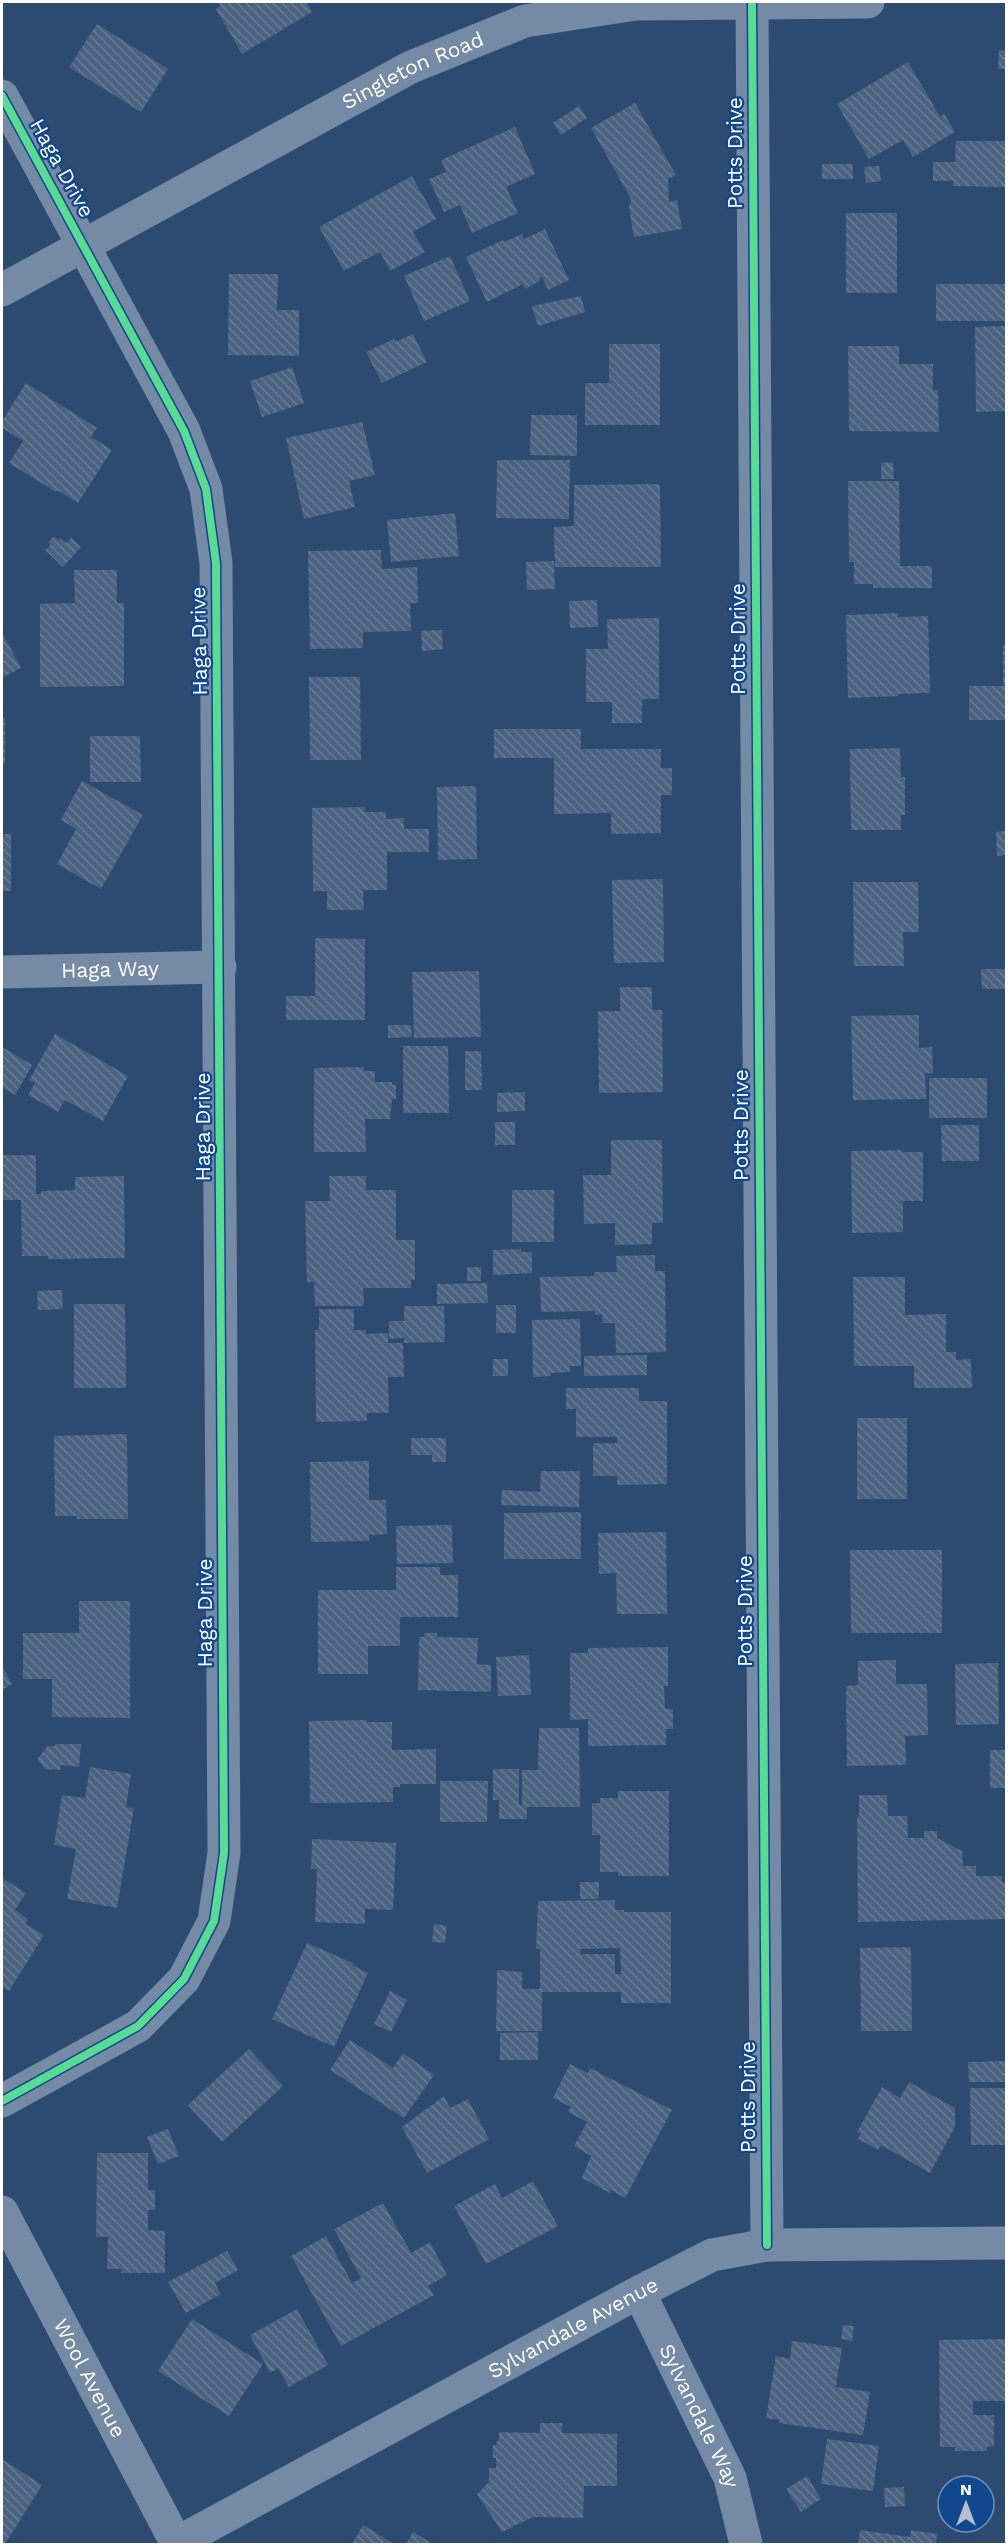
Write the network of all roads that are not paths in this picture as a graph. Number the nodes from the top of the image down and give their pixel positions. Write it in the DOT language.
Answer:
graph roads {
  1 [pos="868,2"];
  2 [pos="752,3"];
  3 [pos="2,96"];
  4 [pos="83,245"];
  5 [pos="2,290"];
  6 [pos="220,967"];
  7 [pos="2,972"];
  8 [pos="2,2101"];
  9 [pos="2,2212"];
  10 [pos="1006,2243"];
  11 [pos="767,2245"];
  12 [pos="639,2292"];
  13 [pos="177,2544"];
  14 [pos="746,2544"];
  1 -- 2 [label="street, Singleton Road"];
  2 -- 4 [label="street, Singleton Road"];
  2 -- 11 [label="street, Potts Drive"];
  3 -- 4 [label="street, Haga Drive"];
  4 -- 5 [label="street, Singleton Road"];
  4 -- 6 [label="street, Haga Drive"];
  6 -- 7 [label="street, Haga Way"];
  6 -- 8 [label="street, Haga Drive"];
  9 -- 13 [label="street, Wool Avenue"];
  10 -- 11 [label="street, Sylvandale Avenue"];
  11 -- 12 [label="street, Sylvandale Avenue"];
  12 -- 13 [label="street, Sylvandale Avenue"];
  12 -- 14 [label="street, Sylvandale Way"];
}
